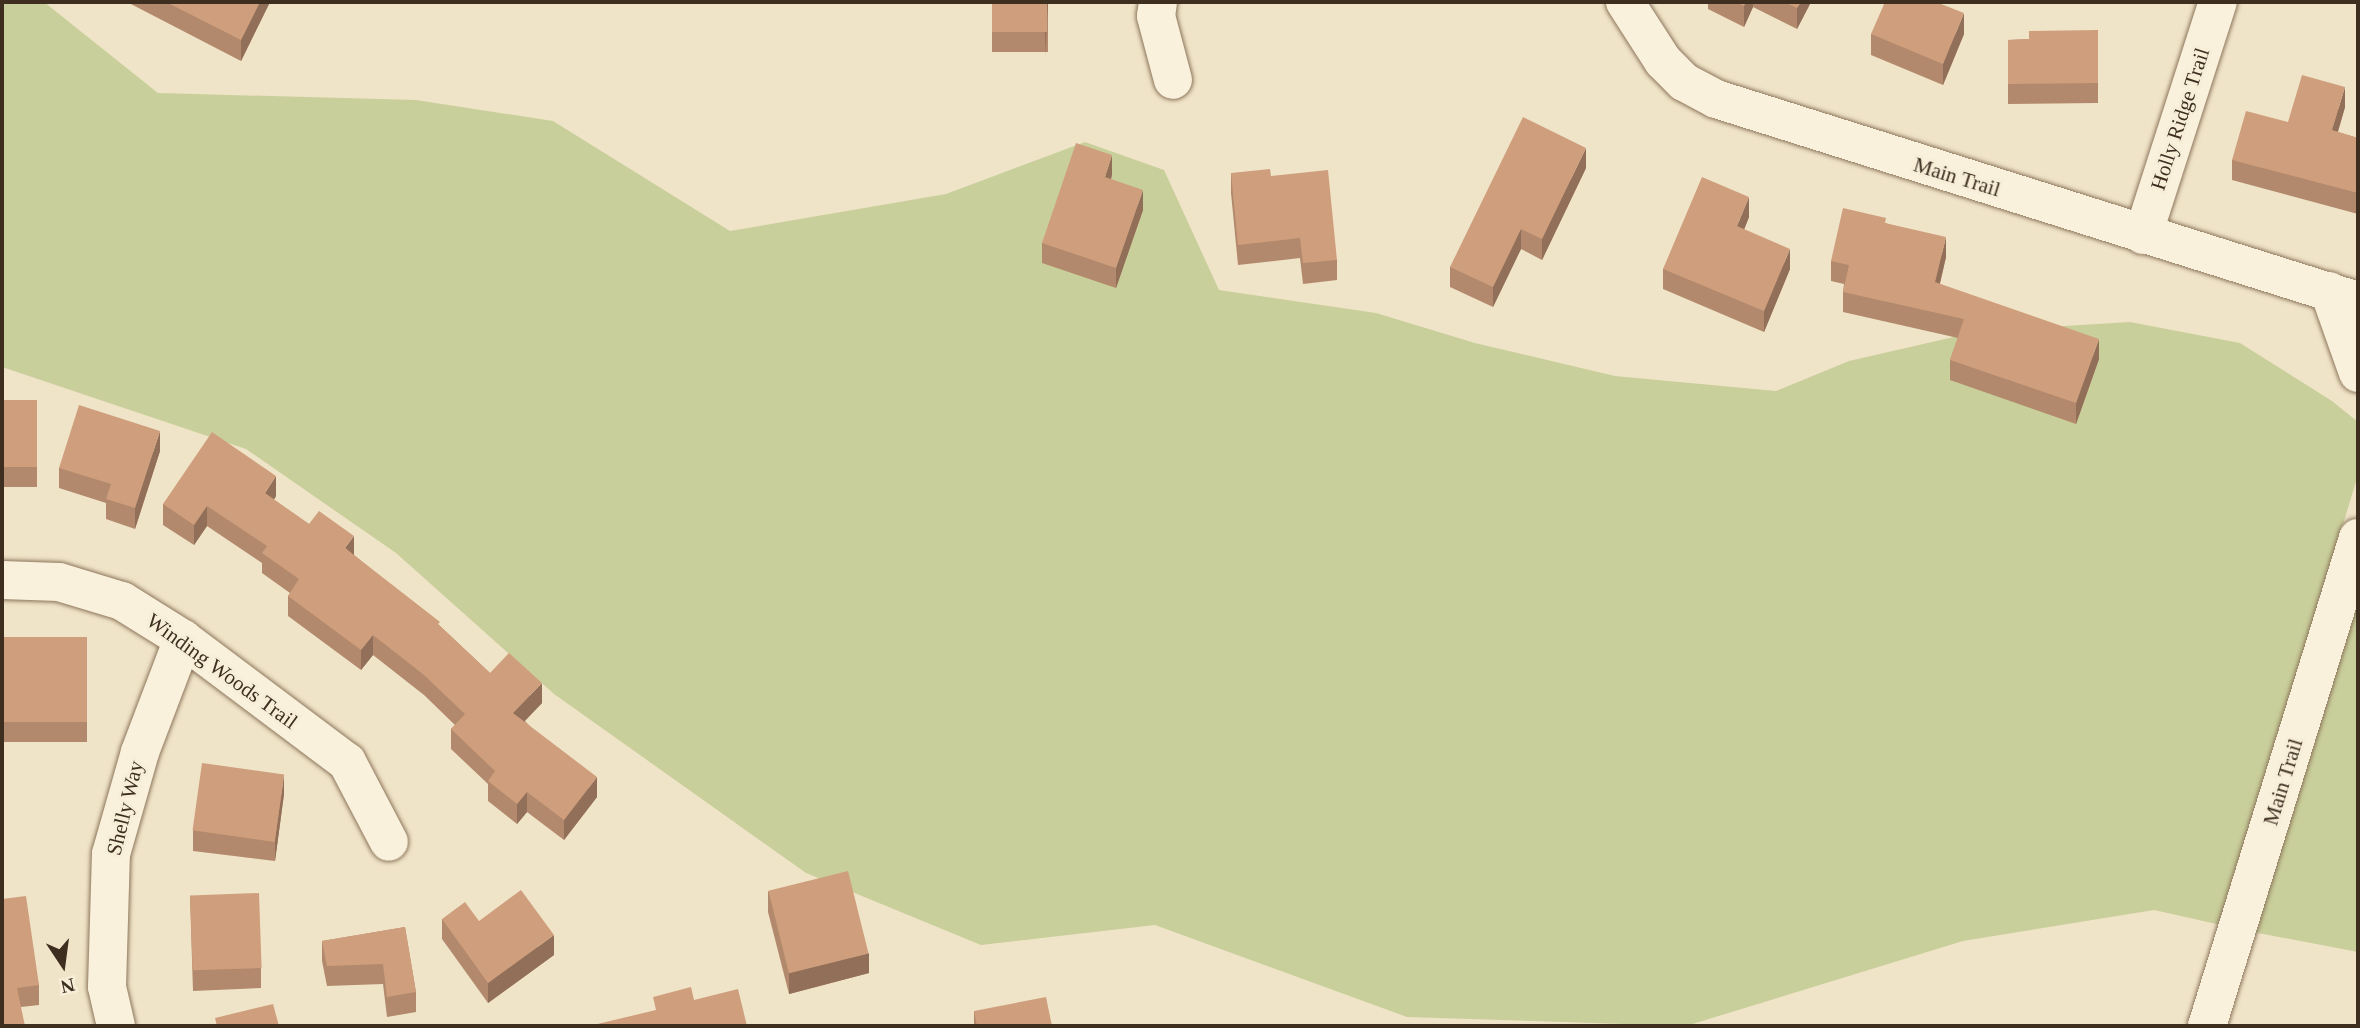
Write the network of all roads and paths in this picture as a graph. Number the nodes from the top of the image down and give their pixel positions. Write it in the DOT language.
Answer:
graph roads {
  1 [pos="1158,2"];
  2 [pos="1625,2"];
  3 [pos="2218,2"];
  4 [pos="1173,80"];
  5 [pos="2143,235"];
  6 [pos="2344,296"];
  7 [pos="2358,373"];
  8 [pos="2358,538"];
  9 [pos="2,580"];
  10 [pos="183,639"];
  11 [pos="389,842"];
  12 [pos="116,1026"];
  13 [pos="2207,1026"];
  1 -- 4 [label="street"];
  2 -- 5 [label="street, Main Trail"];
  3 -- 5 [label="street, Holly Ridge Trail"];
  5 -- 6 [label="street, Main Trail"];
  6 -- 7 [label="street, Main Trail"];
  8 -- 13 [label="street, Main Trail"];
  9 -- 10 [label="street, Winding Woods Trail"];
  10 -- 11 [label="street, Winding Woods Trail"];
  10 -- 12 [label="street, Shelly Way"];
}
